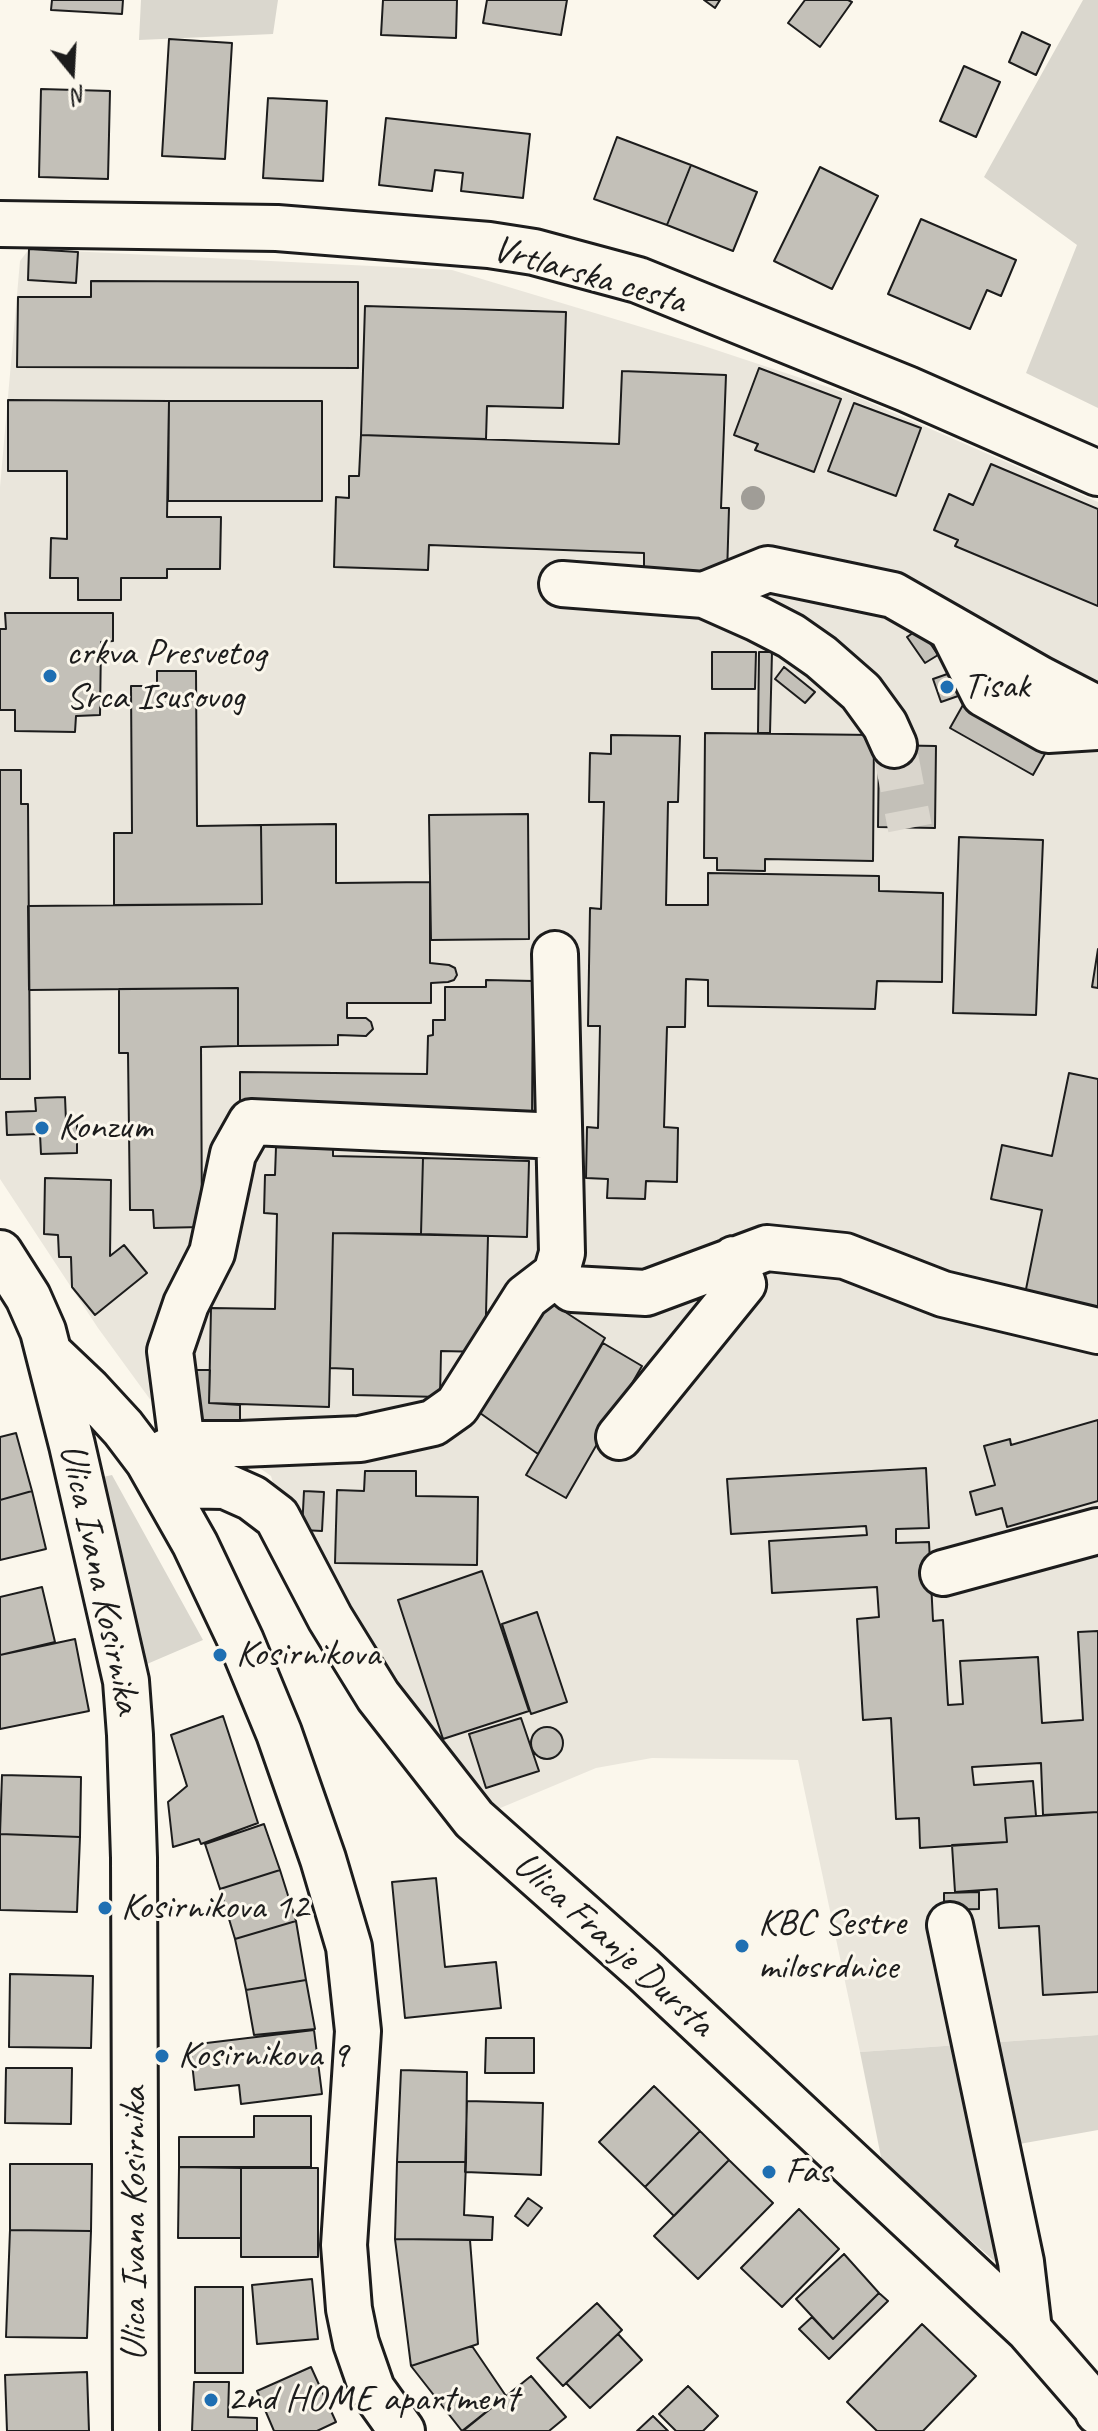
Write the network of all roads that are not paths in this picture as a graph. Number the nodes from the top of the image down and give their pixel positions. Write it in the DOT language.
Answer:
graph roads {
  1 [pos="0,224"];
  2 [pos="1098,473"];
  3 [pos="562,584"];
  4 [pos="704,595"];
  5 [pos="952,630"];
  6 [pos="1098,709"];
  7 [pos="1098,727"];
  8 [pos="894,745"];
  9 [pos="555,954"];
  10 [pos="559,1136"];
  11 [pos="0,1253"];
  12 [pos="734,1259"];
  13 [pos="559,1263"];
  14 [pos="1098,1331"];
  15 [pos="49,1353"];
  16 [pos="619,1437"];
  17 [pos="289,1443"];
  18 [pos="164,1463"];
  19 [pos="252,1498"];
  20 [pos="1098,1531"];
  21 [pos="943,1573"];
  22 [pos="950,1925"];
  23 [pos="1029,2330"];
  24 [pos="1098,2412"];
  25 [pos="136,2431"];
  26 [pos="402,2431"];
  1 -- 2 [label="street, Vrtlarska cesta"];
  3 -- 4 [label="street"];
  4 -- 5 [label="street"];
  4 -- 8 [label="street"];
  5 -- 6 [label="street"];
  5 -- 7 [label="street"];
  9 -- 10 [label="street"];
  10 -- 13 [label="street"];
  10 -- 18 [label="street"];
  11 -- 15 [label="street, Ulica Ivana Kosirnika"];
  12 -- 13 [label="street"];
  12 -- 14 [label="street"];
  12 -- 16 [label="street"];
  13 -- 17 [label="street"];
  15 -- 18 [label="street"];
  15 -- 25 [label="street, Ulica Ivana Kosirnika"];
  17 -- 18 [label="street"];
  17 -- 19 [label="street"];
  18 -- 19 [label="street, Ulica Franje Dursta"];
  18 -- 26 [label="street"];
  19 -- 23 [label="street, Ulica Franje Dursta"];
  20 -- 21 [label="street"];
  22 -- 23 [label="street"];
  23 -- 24 [label="street, Ulica Franje Dursta"];
}
